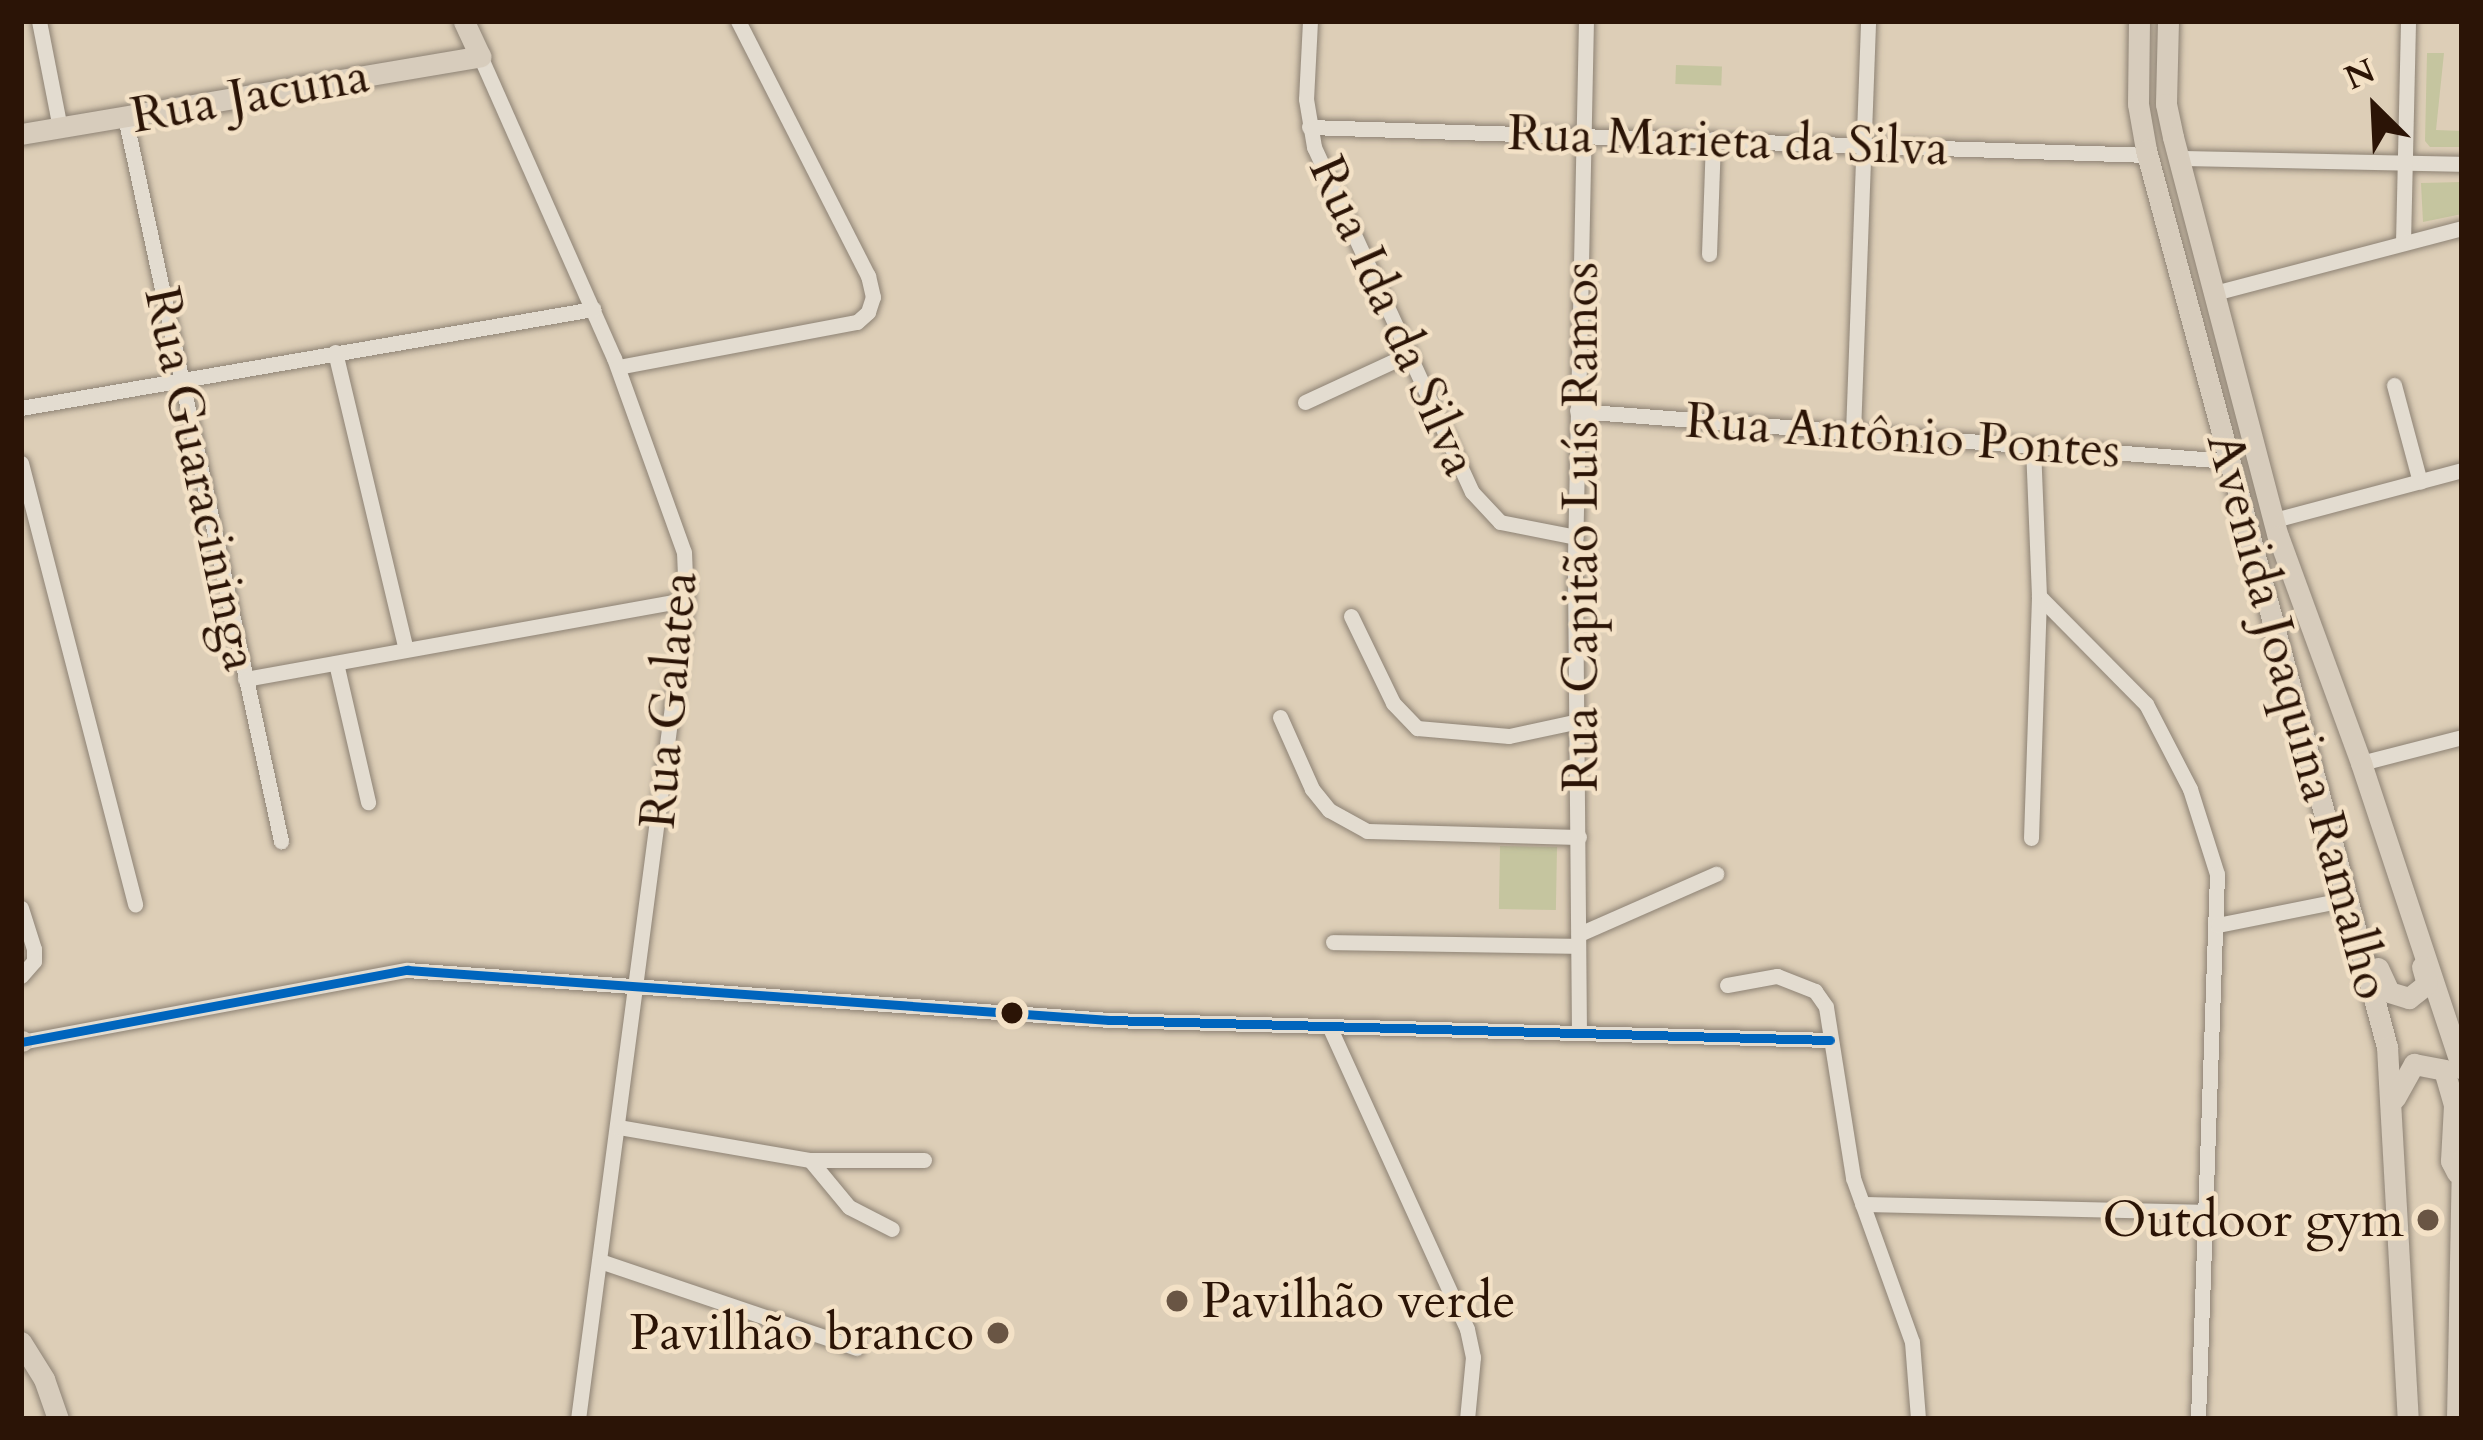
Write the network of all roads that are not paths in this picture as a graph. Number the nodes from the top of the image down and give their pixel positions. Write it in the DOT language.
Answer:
graph roads {
  1 [pos="39,21"];
  2 [pos="464,21"];
  3 [pos="738,21"];
  4 [pos="1310,21"];
  5 [pos="1586,21"];
  6 [pos="1868,21"];
  7 [pos="2139,21"];
  8 [pos="2168,21"];
  9 [pos="2408,21"];
  10 [pos="480,56"];
  11 [pos="125,117"];
  12 [pos="1309,127"];
  13 [pos="60,128"];
  14 [pos="21,134"];
  15 [pos="1585,136"];
  16 [pos="1713,140"];
  17 [pos="1866,146"];
  18 [pos="2148,155"];
  19 [pos="2179,158"];
  20 [pos="2402,163"];
  21 [pos="2462,164"];
  22 [pos="2462,228"];
  23 [pos="2403,243"];
  24 [pos="1709,254"];
  25 [pos="2214,293"];
  26 [pos="593,309"];
  27 [pos="335,352"];
  28 [pos="1409,355"];
  29 [pos="618,367"];
  30 [pos="178,380"];
  31 [pos="2394,385"];
  32 [pos="1305,402"];
  33 [pos="21,408"];
  34 [pos="1577,411"];
  35 [pos="1853,433"];
  36 [pos="2033,446"];
  37 [pos="2228,461"];
  38 [pos="21,464"];
  39 [pos="2462,470"];
  40 [pos="2420,482"];
  41 [pos="2274,520"];
  42 [pos="1576,537"];
  43 [pos="2039,596"];
  44 [pos="686,600"];
  45 [pos="1352,616"];
  46 [pos="406,649"];
  47 [pos="336,662"];
  48 [pos="245,679"];
  49 [pos="1280,717"];
  50 [pos="1579,721"];
  51 [pos="2462,737"];
  52 [pos="2361,763"];
  53 [pos="368,802"];
  54 [pos="1579,837"];
  55 [pos="2031,838"];
  56 [pos="281,841"];
  57 [pos="1716,874"];
  58 [pos="135,905"];
  59 [pos="21,908"];
  60 [pos="2351,910"];
  61 [pos="2218,925"];
  62 [pos="1578,940"];
  63 [pos="1333,942"];
  64 [pos="2422,943"];
  65 [pos="21,976"];
  66 [pos="637,982"];
  67 [pos="1727,985"];
  68 [pos="2453,1006"];
  69 [pos="1329,1026"];
  70 [pos="1579,1033"];
  71 [pos="1830,1040"];
  72 [pos="21,1042"];
  73 [pos="2461,1056"];
  74 [pos="2393,1100"];
  75 [pos="618,1127"];
  76 [pos="810,1160"];
  77 [pos="924,1160"];
  78 [pos="2461,1169"];
  79 [pos="1862,1204"];
  80 [pos="2204,1212"];
  81 [pos="892,1229"];
  82 [pos="601,1261"];
  83 [pos="21,1342"];
  84 [pos="2406,1343"];
  85 [pos="857,1348"];
  86 [pos="2460,1359"];
  87 [pos="2454,1414"];
  88 [pos="58,1419"];
  89 [pos="578,1419"];
  90 [pos="1467,1419"];
  91 [pos="1918,1419"];
  92 [pos="2198,1419"];
  93 [pos="2408,1419"];
  94 [pos="2419,1419"];
  1 -- 13 [label="street"];
  2 -- 10 [label="main road, Rua Galatea"];
  3 -- 29 [label="street"];
  4 -- 12 [label="street, Rua Ida da Silva"];
  5 -- 15 [label="street, Rua Capitão Luís Ramos"];
  6 -- 17 [label="street"];
  7 -- 18 [label="main road, Avenida Joaquina Ramalho"];
  8 -- 19 [label="main road, Avenida Joaquina Ramalho"];
  9 -- 20 [label="street"];
  10 -- 11 [label="main road, Rua Jacuna"];
  10 -- 26 [label="street, Rua Galatea"];
  11 -- 13 [label="main road, Rua Jacuna"];
  11 -- 30 [label="street, Rua Guaracininga"];
  12 -- 15 [label="street, Rua Marieta da Silva"];
  12 -- 28 [label="street, Rua Ida da Silva"];
  13 -- 14 [label="main road, Rua Jacuna"];
  15 -- 16 [label="street, Rua Marieta da Silva"];
  15 -- 34 [label="street, Rua Capitão Luís Ramos"];
  16 -- 17 [label="street, Rua Marieta da Silva"];
  16 -- 24 [label="street"];
  17 -- 18 [label="street, Rua Marieta da Silva"];
  17 -- 35 [label="street"];
  18 -- 37 [label="main road, Avenida Joaquina Ramalho"];
  19 -- 20 [label="street"];
  19 -- 25 [label="main road, Avenida Joaquina Ramalho"];
  20 -- 21 [label="street"];
  20 -- 23 [label="street"];
  22 -- 23 [label="street"];
  23 -- 25 [label="street"];
  25 -- 41 [label="main road, Avenida Joaquina Ramalho"];
  26 -- 27 [label="street"];
  26 -- 29 [label="street, Rua Galatea"];
  27 -- 30 [label="street"];
  27 -- 46 [label="street"];
  28 -- 32 [label="street"];
  28 -- 42 [label="street, Rua Ida da Silva"];
  29 -- 44 [label="street, Rua Galatea"];
  30 -- 33 [label="street"];
  30 -- 48 [label="street, Rua Guaracininga"];
  31 -- 40 [label="street"];
  34 -- 35 [label="street, Rua Antônio Pontes"];
  34 -- 42 [label="street, Rua Capitão Luís Ramos"];
  35 -- 36 [label="street, Rua Antônio Pontes"];
  36 -- 37 [label="street, Rua Antônio Pontes"];
  36 -- 43 [label="street"];
  37 -- 60 [label="main road, Avenida Joaquina Ramalho"];
  38 -- 58 [label="street"];
  39 -- 40 [label="street"];
  40 -- 41 [label="street"];
  41 -- 52 [label="main road, Avenida Joaquina Ramalho"];
  42 -- 50 [label="street, Rua Capitão Luís Ramos"];
  43 -- 55 [label="street"];
  43 -- 61 [label="street"];
  44 -- 46 [label="street"];
  44 -- 66 [label="street, Rua Galatea"];
  45 -- 50 [label="street"];
  46 -- 47 [label="street"];
  47 -- 48 [label="street"];
  47 -- 53 [label="street"];
  48 -- 56 [label="street, Rua Guaracininga"];
  49 -- 54 [label="street"];
  50 -- 54 [label="street, Rua Capitão Luís Ramos"];
  51 -- 52 [label="street"];
  52 -- 64 [label="main road, Avenida Joaquina Ramalho"];
  54 -- 62 [label="street, Rua Capitão Luís Ramos"];
  57 -- 62 [label="street"];
  59 -- 65 [label="street"];
  60 -- 61 [label="street"];
  60 -- 64 [label="main road"];
  60 -- 74 [label="main road, Avenida Joaquina Ramalho"];
  61 -- 80 [label="street"];
  62 -- 63 [label="street"];
  62 -- 70 [label="street, Rua Capitão Luís Ramos"];
  64 -- 68 [label="main road, Avenida Joaquina Ramalho"];
  66 -- 69 [label="street"];
  66 -- 72 [label="street"];
  66 -- 75 [label="street, Rua Galatea"];
  67 -- 71 [label="street"];
  68 -- 73 [label="main road, Avenida Joaquina Ramalho"];
  69 -- 70 [label="street"];
  69 -- 90 [label="street"];
  70 -- 71 [label="street"];
  71 -- 79 [label="street"];
  74 -- 78 [label="main road"];
  74 -- 84 [label="main road, Avenida Joaquina Ramalho"];
  75 -- 76 [label="street"];
  75 -- 82 [label="street, Rua Galatea"];
  76 -- 77 [label="street"];
  76 -- 81 [label="street"];
  78 -- 86 [label="main road"];
  79 -- 80 [label="street"];
  79 -- 91 [label="street"];
  80 -- 92 [label="street"];
  82 -- 85 [label="street"];
  82 -- 89 [label="street, Rua Galatea"];
  83 -- 88 [label="main road"];
  84 -- 93 [label="main road, Avenida Joaquina Ramalho"];
  84 -- 94 [label="main road"];
  86 -- 87 [label="main road"];
}
